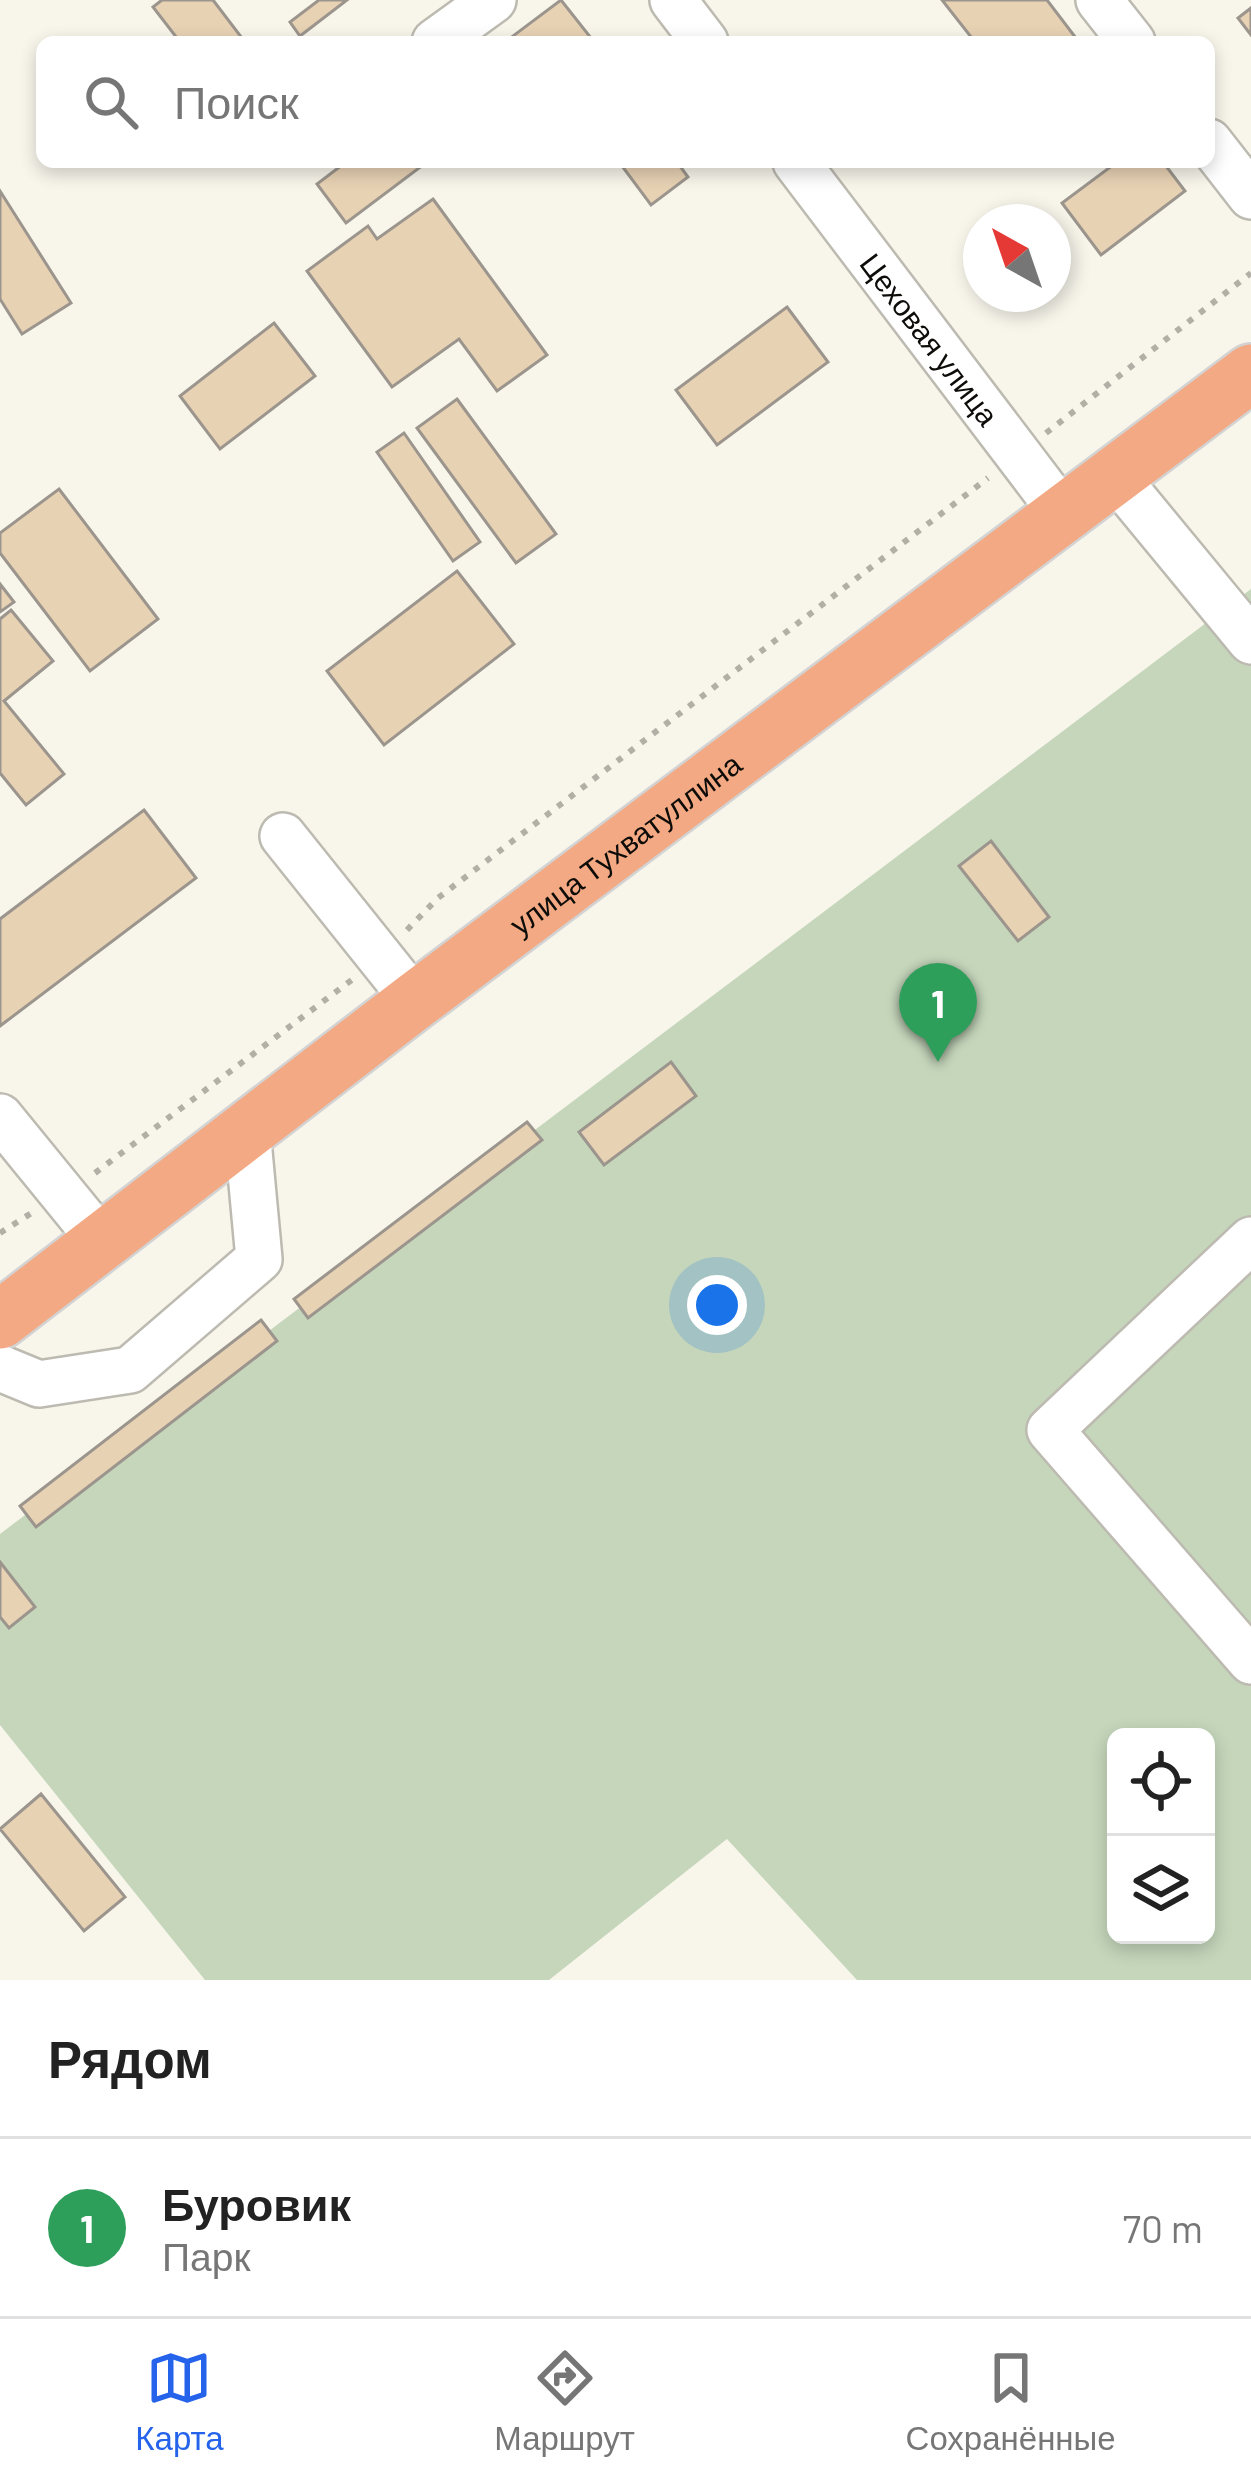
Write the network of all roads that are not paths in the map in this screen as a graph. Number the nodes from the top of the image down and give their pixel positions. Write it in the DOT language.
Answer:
graph roads {
  1 [pos="493,0"];
  2 [pos="673,0"];
  3 [pos="1099,0"];
  4 [pos="444,36"];
  5 [pos="700,36"];
  6 [pos="1127,36"];
  7 [pos="1215,150"];
  8 [pos="801,168"];
  9 [pos="1251,196"];
  10 [pos="1251,373"];
  11 [pos="1115,476"];
  12 [pos="1064,515"];
  13 [pos="1251,641"];
  14 [pos="283,836"];
  15 [pos="398,980"];
  16 [pos="0,1117"];
  17 [pos="247,1130"];
  18 [pos="1251,1240"];
  19 [pos="102,1242"];
  20 [pos="0,1320"];
  21 [pos="0,1368"];
  22 [pos="1251,1661"];
  1 -- 4 [label="street"];
  2 -- 5 [label="street"];
  3 -- 6 [label="street"];
  7 -- 9 [label="street"];
  8 -- 12 [label="street, Цеховая улица"];
  10 -- 11 [label="main road, улица Тухватуллина"];
  11 -- 12 [label="main road, улица Тухватуллина"];
  11 -- 13 [label="street"];
  12 -- 15 [label="main road, улица Тухватуллина"];
  14 -- 15 [label="street"];
  15 -- 17 [label="main road, улица Тухватуллина"];
  16 -- 19 [label="street"];
  17 -- 19 [label="main road, улица Тухватуллина"];
  17 -- 21 [label="street"];
  18 -- 22 [label="street"];
  19 -- 20 [label="main road, улица Тухватуллина"];
}
